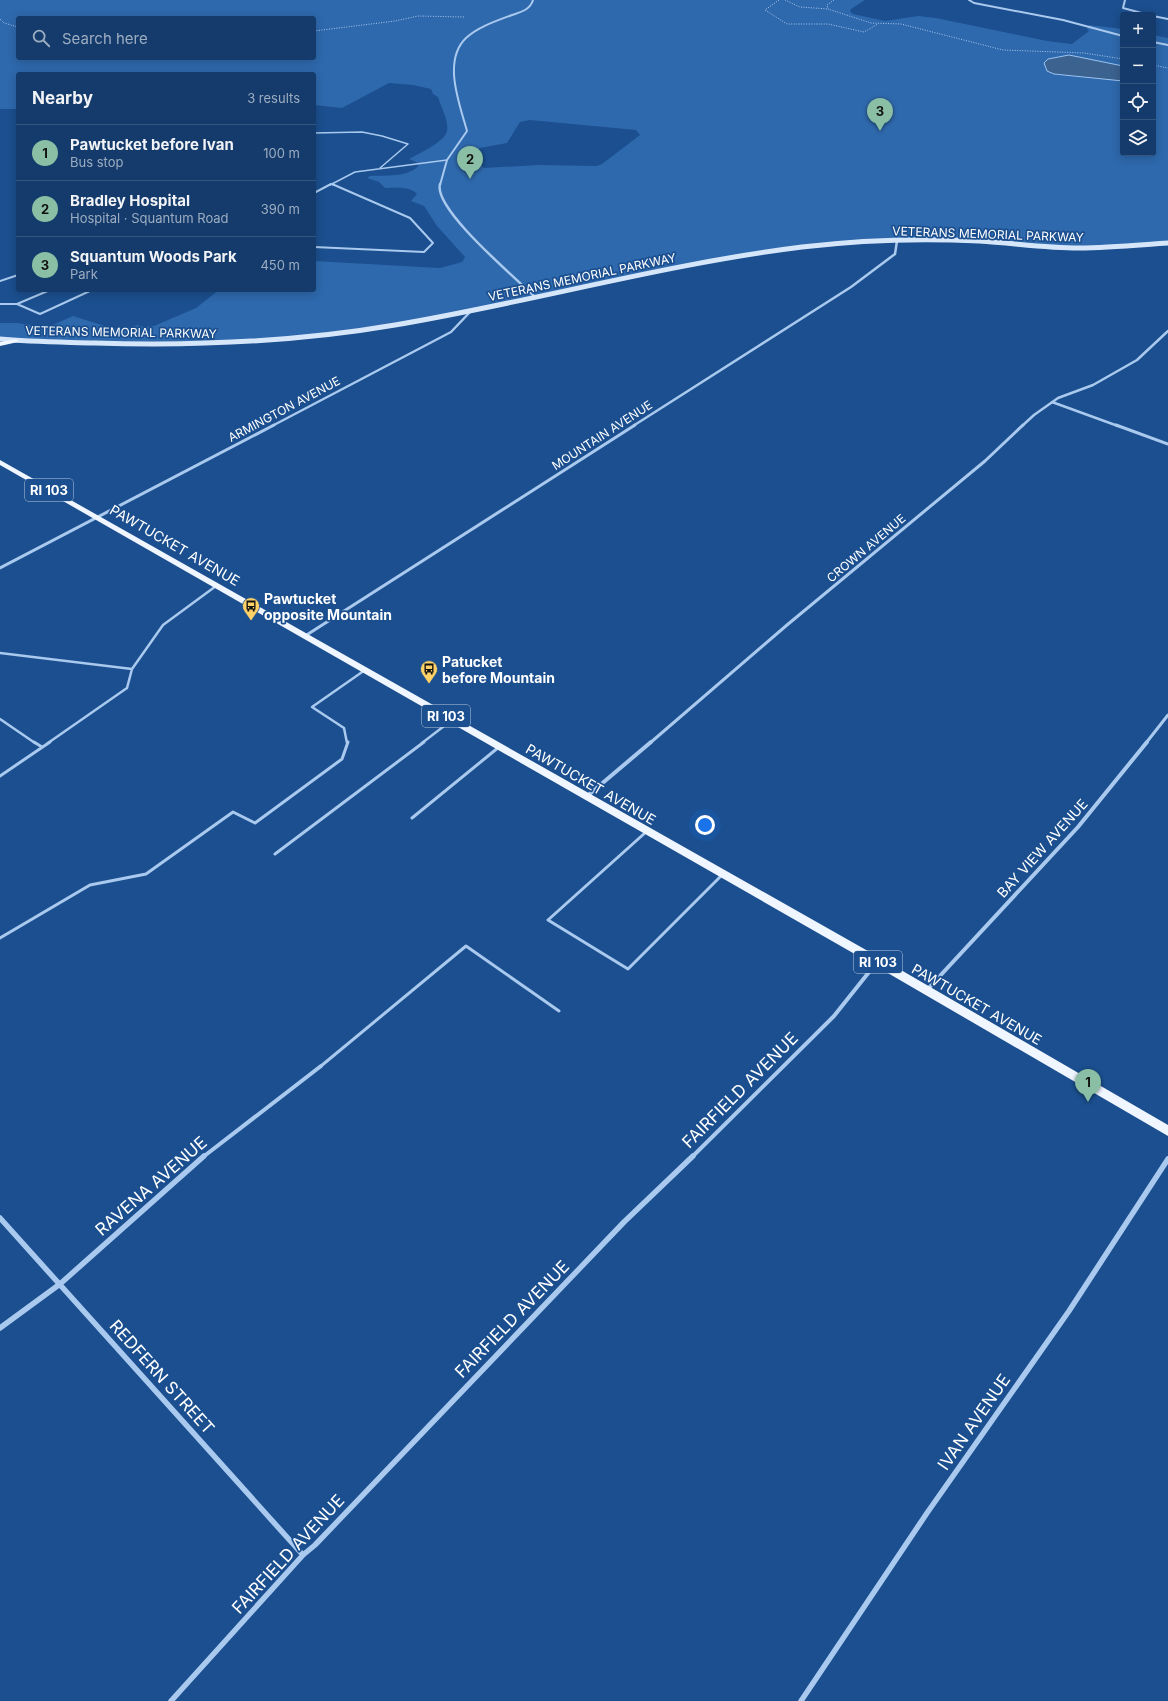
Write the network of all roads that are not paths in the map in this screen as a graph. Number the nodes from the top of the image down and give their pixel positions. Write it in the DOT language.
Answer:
graph roads {
  1 [pos="533,0"];
  2 [pos="969,0"];
  3 [pos="1125,0"];
  4 [pos="1138,12"];
  5 [pos="1156,17"];
  6 [pos="1168,19"];
  7 [pos="1120,35"];
  8 [pos="1156,42"];
  9 [pos="1168,44"];
  10 [pos="316,133"];
  11 [pos="447,160"];
  12 [pos="380,168"];
  13 [pos="332,184"];
  14 [pos="316,192"];
  15 [pos="897,241"];
  16 [pos="1168,245"];
  17 [pos="316,247"];
  18 [pos="16,276"];
  19 [pos="0,281"];
  20 [pos="45,292"];
  21 [pos="88,292"];
  22 [pos="535,298"];
  23 [pos="0,304"];
  24 [pos="18,304"];
  25 [pos="472,310"];
  26 [pos="1168,331"];
  27 [pos="0,339"];
  28 [pos="16,341"];
  29 [pos="0,344"];
  30 [pos="1052,402"];
  31 [pos="1168,444"];
  32 [pos="0,462"];
  33 [pos="99,517"];
  34 [pos="0,568"];
  35 [pos="218,585"];
  36 [pos="305,636"];
  37 [pos="0,653"];
  38 [pos="132,669"];
  39 [pos="365,670"];
  40 [pos="1168,715"];
  41 [pos="0,719"];
  42 [pos="452,720"];
  43 [pos="42,747"];
  44 [pos="499,747"];
  45 [pos="0,776"];
  46 [pos="586,797"];
  47 [pos="412,818"];
  48 [pos="646,832"];
  49 [pos="275,854"];
  50 [pos="723,875"];
  51 [pos="0,938"];
  52 [pos="878,962"];
  53 [pos="926,991"];
  54 [pos="559,1012"];
  55 [pos="321,1066"];
  56 [pos="1168,1131"];
  57 [pos="1168,1159"];
  58 [pos="0,1218"];
  59 [pos="60,1284"];
  60 [pos="0,1328"];
  61 [pos="303,1554"];
  62 [pos="171,1701"];
  63 [pos="801,1701"];
  1 -- 11 [label="street"];
  2 -- 7 [label="street"];
  3 -- 4 [label="street"];
  5 -- 6 [label="street"];
  8 -- 9 [label="street"];
  10 -- 12 [label="lane"];
  11 -- 12 [label="lane"];
  11 -- 22 [label="street"];
  12 -- 13 [label="lane"];
  13 -- 14 [label="lane"];
  13 -- 17 [label="lane"];
  15 -- 16 [label="main road, VETERANS MEMORIAL PARKWAY"];
  15 -- 22 [label="main road, VETERANS MEMORIAL PARKWAY"];
  15 -- 36 [label="street, MOUNTAIN AVENUE"];
  18 -- 19 [label="lane"];
  20 -- 24 [label="lane"];
  21 -- 24 [label="lane"];
  22 -- 25 [label="main road, VETERANS MEMORIAL PARKWAY"];
  23 -- 24 [label="lane"];
  25 -- 28 [label="main road, VETERANS MEMORIAL PARKWAY"];
  25 -- 33 [label="street, ARMINGTON AVENUE"];
  26 -- 30 [label="street, CROWN AVENUE"];
  27 -- 28 [label="main road, VETERANS MEMORIAL PARKWAY"];
  28 -- 29 [label="main road"];
  30 -- 31 [label="street"];
  30 -- 46 [label="street, CROWN AVENUE"];
  32 -- 33 [label="main road, PAWTUCKET AVENUE / RI 103"];
  33 -- 34 [label="street, ARMINGTON AVENUE"];
  33 -- 35 [label="main road, PAWTUCKET AVENUE / RI 103"];
  35 -- 36 [label="main road, PAWTUCKET AVENUE / RI 103"];
  35 -- 38 [label="lane"];
  36 -- 39 [label="main road, PAWTUCKET AVENUE / RI 103"];
  37 -- 38 [label="lane"];
  38 -- 43 [label="lane"];
  39 -- 42 [label="main road, PAWTUCKET AVENUE / RI 103"];
  39 -- 51 [label="lane"];
  40 -- 53 [label="street, BAY VIEW AVENUE"];
  41 -- 43 [label="lane"];
  42 -- 44 [label="main road, PAWTUCKET AVENUE / RI 103"];
  42 -- 49 [label="lane"];
  43 -- 45 [label="lane"];
  44 -- 46 [label="main road, PAWTUCKET AVENUE / RI 103"];
  44 -- 47 [label="lane"];
  46 -- 48 [label="main road, PAWTUCKET AVENUE / RI 103"];
  48 -- 50 [label="main road, PAWTUCKET AVENUE / RI 103"];
  48 -- 50 [label="lane"];
  50 -- 52 [label="main road, PAWTUCKET AVENUE / RI 103"];
  52 -- 53 [label="main road, PAWTUCKET AVENUE / RI 103"];
  52 -- 61 [label="street, FAIRFIELD AVENUE"];
  53 -- 56 [label="main road, PAWTUCKET AVENUE / RI 103"];
  54 -- 55 [label="lane"];
  55 -- 59 [label="street, RAVENA AVENUE"];
  57 -- 63 [label="street, IVAN AVENUE"];
  58 -- 59 [label="street, REDFERN STREET"];
  59 -- 60 [label="street, RAVENA AVENUE"];
  59 -- 61 [label="street, REDFERN STREET"];
  61 -- 62 [label="street, FAIRFIELD AVENUE"];
}
